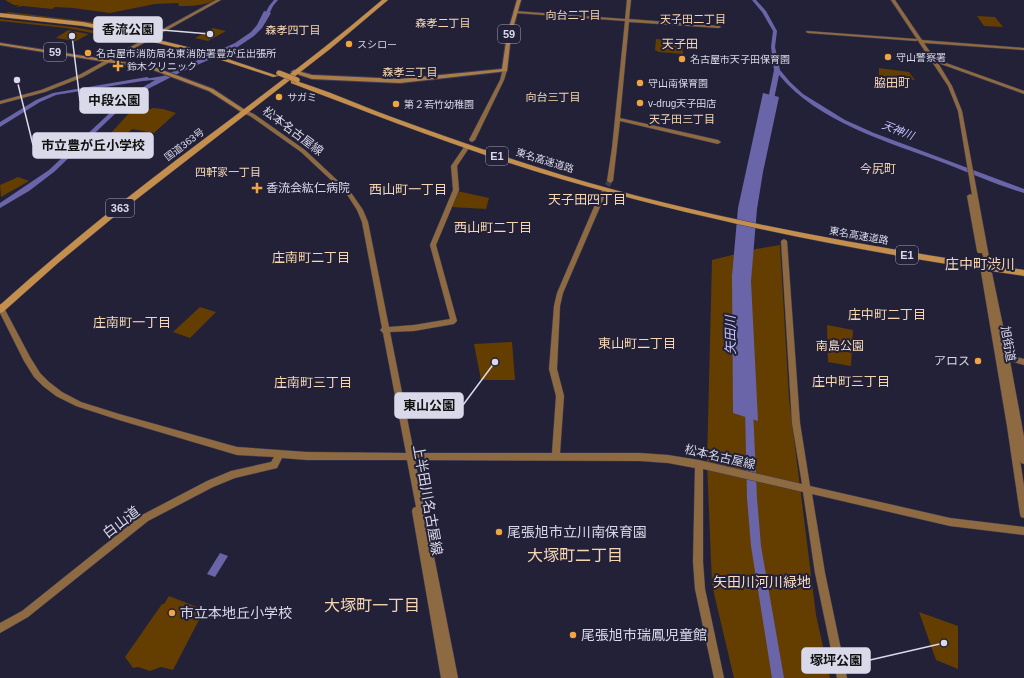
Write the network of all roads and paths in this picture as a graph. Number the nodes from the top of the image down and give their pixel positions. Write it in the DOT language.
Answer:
graph roads {
  1 [pos="219,0"];
  2 [pos="382,0"];
  3 [pos="385,0"];
  4 [pos="519,0"];
  5 [pos="629,0"];
  6 [pos="890,0"];
  7 [pos="894,0"];
  8 [pos="515,12"];
  9 [pos="1,16"];
  10 [pos="627,20"];
  11 [pos="719,27"];
  12 [pos="808,32"];
  13 [pos="919,40"];
  14 [pos="0,44"];
  15 [pos="1024,49"];
  16 [pos="930,59"];
  17 [pos="110,61"];
  18 [pos="505,70"];
  19 [pos="295,77"];
  20 [pos="1024,92"];
  21 [pos="0,103"];
  22 [pos="244,112"];
  23 [pos="618,119"];
  24 [pos="472,140"];
  25 [pos="718,142"];
  26 [pos="466,148"];
  27 [pos="610,181"];
  28 [pos="603,193"];
  29 [pos="791,231"];
  30 [pos="784,241"];
  31 [pos="983,257"];
  32 [pos="1024,268"];
  33 [pos="1024,272"];
  34 [pos="0,307"];
  35 [pos="385,330"];
  36 [pos="998,355"];
  37 [pos="1006,357"];
  38 [pos="1024,362"];
  39 [pos="280,454"];
  40 [pos="408,456"];
  41 [pos="556,456"];
  42 [pos="1024,460"];
  43 [pos="702,465"];
  44 [pos="808,490"];
  45 [pos="1024,514"];
  46 [pos="1024,531"];
  47 [pos="0,628"];
  48 [pos="446,678"];
  49 [pos="453,678"];
  50 [pos="719,678"];
  51 [pos="842,678"];
  1 -- 17 [label="street"];
  2 -- 19 [label="highway, 国道363号 / 363"];
  3 -- 19 [label="highway, 国道363号 / 363"];
  4 -- 8 [label="main road, 59"];
  5 -- 10 [label="street"];
  6 -- 13 [label="street"];
  7 -- 13 [label="street"];
  8 -- 10 [label="street"];
  8 -- 18 [label="main road, 59"];
  9 -- 19 [label="highway, 東名高速道路 / E1"];
  10 -- 11 [label="street"];
  10 -- 23 [label="street"];
  12 -- 13 [label="street"];
  13 -- 15 [label="street"];
  13 -- 16 [label="street"];
  14 -- 17 [label="main road, 59"];
  16 -- 20 [label="street"];
  16 -- 31 [label="street"];
  17 -- 21 [label="street"];
  17 -- 22 [label="main road, 59"];
  18 -- 19 [label="main road"];
  18 -- 24 [label="street"];
  19 -- 22 [label="highway, 国道363号 / 363"];
  19 -- 29 [label="highway, 東名高速道路 / E1"];
  22 -- 34 [label="highway, 国道363号 / 363"];
  22 -- 35 [label="street, 松本名古屋線"];
  23 -- 25 [label="street"];
  23 -- 27 [label="street"];
  26 -- 35 [label="street"];
  28 -- 41 [label="street"];
  29 -- 32 [label="highway, 東名高速道路 / E1"];
  29 -- 33 [label="highway, 東名高速道路 / E1"];
  30 -- 44 [label="street"];
  34 -- 39 [label="street, 松本名古屋線"];
  35 -- 40 [label="street, 上半田川名古屋線"];
  36 -- 37 [label="street"];
  36 -- 37 [label="street, 旭街道"];
  36 -- 45 [label="street, 旭街道"];
  37 -- 38 [label="street"];
  37 -- 42 [label="street, 旭街道"];
  39 -- 40 [label="street, 松本名古屋線"];
  39 -- 47 [label="street, 白山道"];
  40 -- 41 [label="street, 松本名古屋線"];
  40 -- 48 [label="street, 上半田川名古屋線"];
  40 -- 49 [label="street, 上半田川名古屋線"];
  41 -- 43 [label="street, 松本名古屋線"];
  43 -- 44 [label="street, 松本名古屋線"];
  43 -- 50 [label="street"];
  44 -- 46 [label="street, 松本名古屋線"];
  44 -- 51 [label="street"];
}
